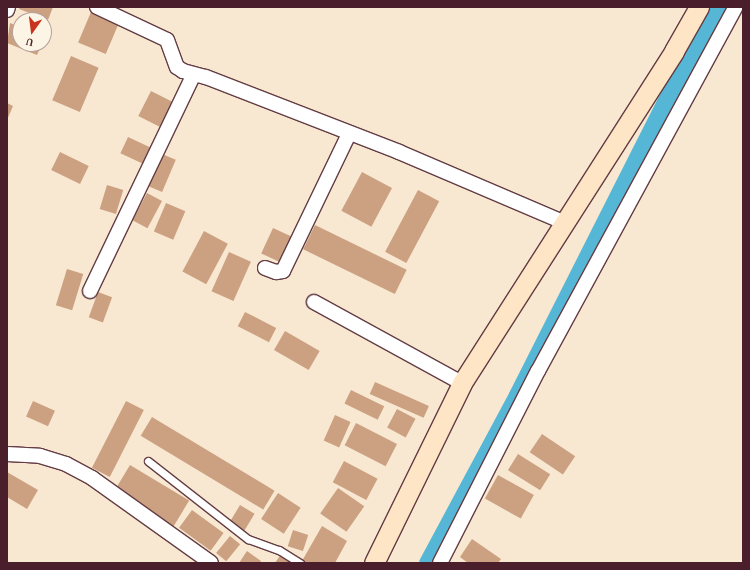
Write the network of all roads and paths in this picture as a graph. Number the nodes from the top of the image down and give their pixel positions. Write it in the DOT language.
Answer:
graph roads {
  1 [pos="97,7"];
  2 [pos="699,7"];
  3 [pos="736,7"];
  4 [pos="193,76"];
  5 [pos="349,134"];
  6 [pos="563,222"];
  7 [pos="265,268"];
  8 [pos="90,291"];
  9 [pos="314,302"];
  10 [pos="462,383"];
  11 [pos="7,454"];
  12 [pos="148,461"];
  13 [pos="211,563"];
  14 [pos="300,563"];
  15 [pos="374,563"];
  16 [pos="440,563"];
  1 -- 4 [label="street"];
  2 -- 6 [label="main road"];
  3 -- 16 [label="street"];
  4 -- 5 [label="street"];
  4 -- 8 [label="street"];
  5 -- 6 [label="street"];
  5 -- 7 [label="street"];
  6 -- 10 [label="main road"];
  9 -- 10 [label="street"];
  10 -- 15 [label="main road"];
  11 -- 13 [label="street"];
  12 -- 14 [label="lane"];
}
